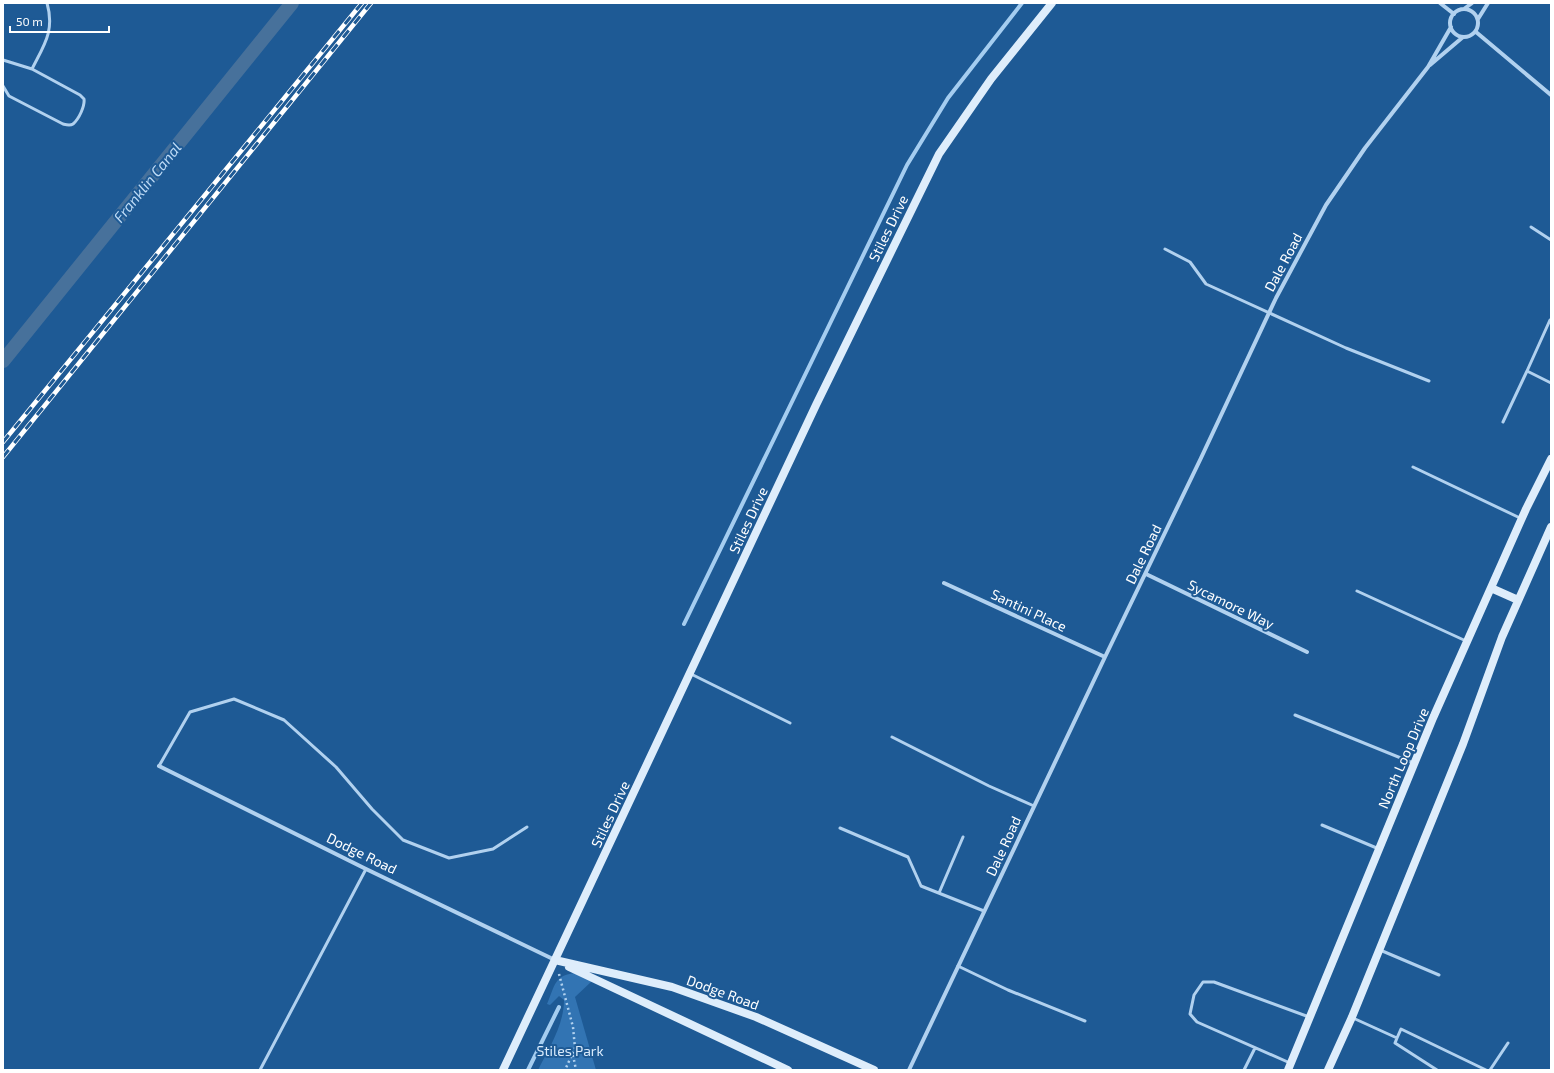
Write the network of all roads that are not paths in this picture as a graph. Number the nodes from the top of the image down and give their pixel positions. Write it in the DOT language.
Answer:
graph roads {
  1 [pos="48,3"];
  2 [pos="1052,3"];
  3 [pos="1440,3"];
  4 [pos="1472,3"];
  5 [pos="1488,3"];
  6 [pos="1464,9"];
  7 [pos="1454,14"];
  8 [pos="1478,19"];
  9 [pos="1451,27"];
  10 [pos="1476,32"];
  11 [pos="1463,38"];
  12 [pos="3,60"];
  13 [pos="1428,67"];
  14 [pos="32,69"];
  15 [pos="3,86"];
  16 [pos="1551,95"];
  17 [pos="1531,227"];
  18 [pos="1551,240"];
  19 [pos="1165,249"];
  20 [pos="1269,313"];
  21 [pos="1550,320"];
  22 [pos="1527,371"];
  23 [pos="1429,381"];
  24 [pos="1551,383"];
  25 [pos="1503,422"];
  26 [pos="1551,459"];
  27 [pos="1413,467"];
  28 [pos="1522,519"];
  29 [pos="1551,527"];
  30 [pos="1146,574"];
  31 [pos="944,583"];
  32 [pos="1491,588"];
  33 [pos="1357,591"];
  34 [pos="1518,600"];
  35 [pos="1467,642"];
  36 [pos="1307,652"];
  37 [pos="1105,657"];
  38 [pos="689,673"];
  39 [pos="1295,715"];
  40 [pos="790,724"];
  41 [pos="892,737"];
  42 [pos="1414,764"];
  43 [pos="159,766"];
  44 [pos="1034,806"];
  45 [pos="1322,825"];
  46 [pos="527,827"];
  47 [pos="840,828"];
  48 [pos="963,837"];
  49 [pos="1379,849"];
  50 [pos="366,869"];
  51 [pos="939,893"];
  52 [pos="984,911"];
  53 [pos="1379,949"];
  54 [pos="555,960"];
  55 [pos="958,966"];
  56 [pos="1439,975"];
  57 [pos="1309,1017"];
  58 [pos="1352,1017"];
  59 [pos="1085,1021"];
  60 [pos="1397,1038"];
  61 [pos="1508,1043"];
  62 [pos="1255,1048"];
  63 [pos="1289,1067"];
  64 [pos="260,1070"];
  65 [pos="503,1070"];
  66 [pos="788,1070"];
  67 [pos="874,1070"];
  68 [pos="909,1070"];
  69 [pos="1244,1070"];
  70 [pos="1328,1070"];
  71 [pos="1437,1070"];
  72 [pos="1486,1070"];
  73 [pos="1490,1070"];
  1 -- 14 [label="lane"];
  2 -- 38 [label="street, Stiles Drive"];
  3 -- 7 [label="street"];
  4 -- 6 [label="street"];
  5 -- 8 [label="street"];
  6 -- 7 [label="street"];
  6 -- 8 [label="street"];
  7 -- 9 [label="street"];
  8 -- 10 [label="street"];
  9 -- 11 [label="street"];
  9 -- 13 [label="street, Dale Road"];
  10 -- 11 [label="street"];
  10 -- 16 [label="street"];
  11 -- 13 [label="street, Dale Road"];
  12 -- 14 [label="lane"];
  13 -- 20 [label="street, Dale Road"];
  14 -- 15 [label="lane"];
  17 -- 18 [label="lane"];
  19 -- 20 [label="lane"];
  20 -- 23 [label="lane"];
  20 -- 30 [label="street, Dale Road"];
  21 -- 22 [label="lane"];
  22 -- 24 [label="lane"];
  22 -- 25 [label="lane"];
  26 -- 28 [label="street, North Loop Drive"];
  27 -- 28 [label="lane"];
  28 -- 32 [label="street, North Loop Drive"];
  29 -- 34 [label="street"];
  30 -- 36 [label="street, Sycamore Way"];
  30 -- 37 [label="street, Dale Road"];
  31 -- 37 [label="street, Santini Place"];
  32 -- 34 [label="street"];
  32 -- 35 [label="street, North Loop Drive"];
  33 -- 35 [label="lane"];
  34 -- 53 [label="street"];
  35 -- 42 [label="street, North Loop Drive"];
  37 -- 44 [label="street, Dale Road"];
  38 -- 40 [label="lane"];
  38 -- 54 [label="street, Stiles Drive"];
  39 -- 42 [label="lane"];
  41 -- 44 [label="lane"];
  42 -- 49 [label="street, North Loop Drive"];
  43 -- 46 [label="lane"];
  43 -- 50 [label="street, Dodge Road"];
  44 -- 52 [label="street, Dale Road"];
  45 -- 49 [label="lane"];
  47 -- 51 [label="lane"];
  48 -- 51 [label="lane"];
  49 -- 57 [label="street, North Loop Drive"];
  50 -- 54 [label="street, Dodge Road"];
  50 -- 64 [label="lane"];
  51 -- 52 [label="lane"];
  52 -- 55 [label="street, Dale Road"];
  53 -- 56 [label="lane"];
  53 -- 58 [label="street"];
  54 -- 65 [label="street, Stiles Drive"];
  54 -- 66 [label="street, Dodge Road"];
  54 -- 67 [label="street, Dodge Road"];
  55 -- 59 [label="lane"];
  55 -- 68 [label="street, Dale Road"];
  57 -- 62 [label="lane"];
  57 -- 63 [label="street, North Loop Drive"];
  58 -- 60 [label="lane"];
  58 -- 70 [label="street"];
  60 -- 71 [label="lane"];
  60 -- 72 [label="lane"];
  61 -- 73 [label="lane"];
  62 -- 63 [label="lane"];
  62 -- 69 [label="lane"];
}
